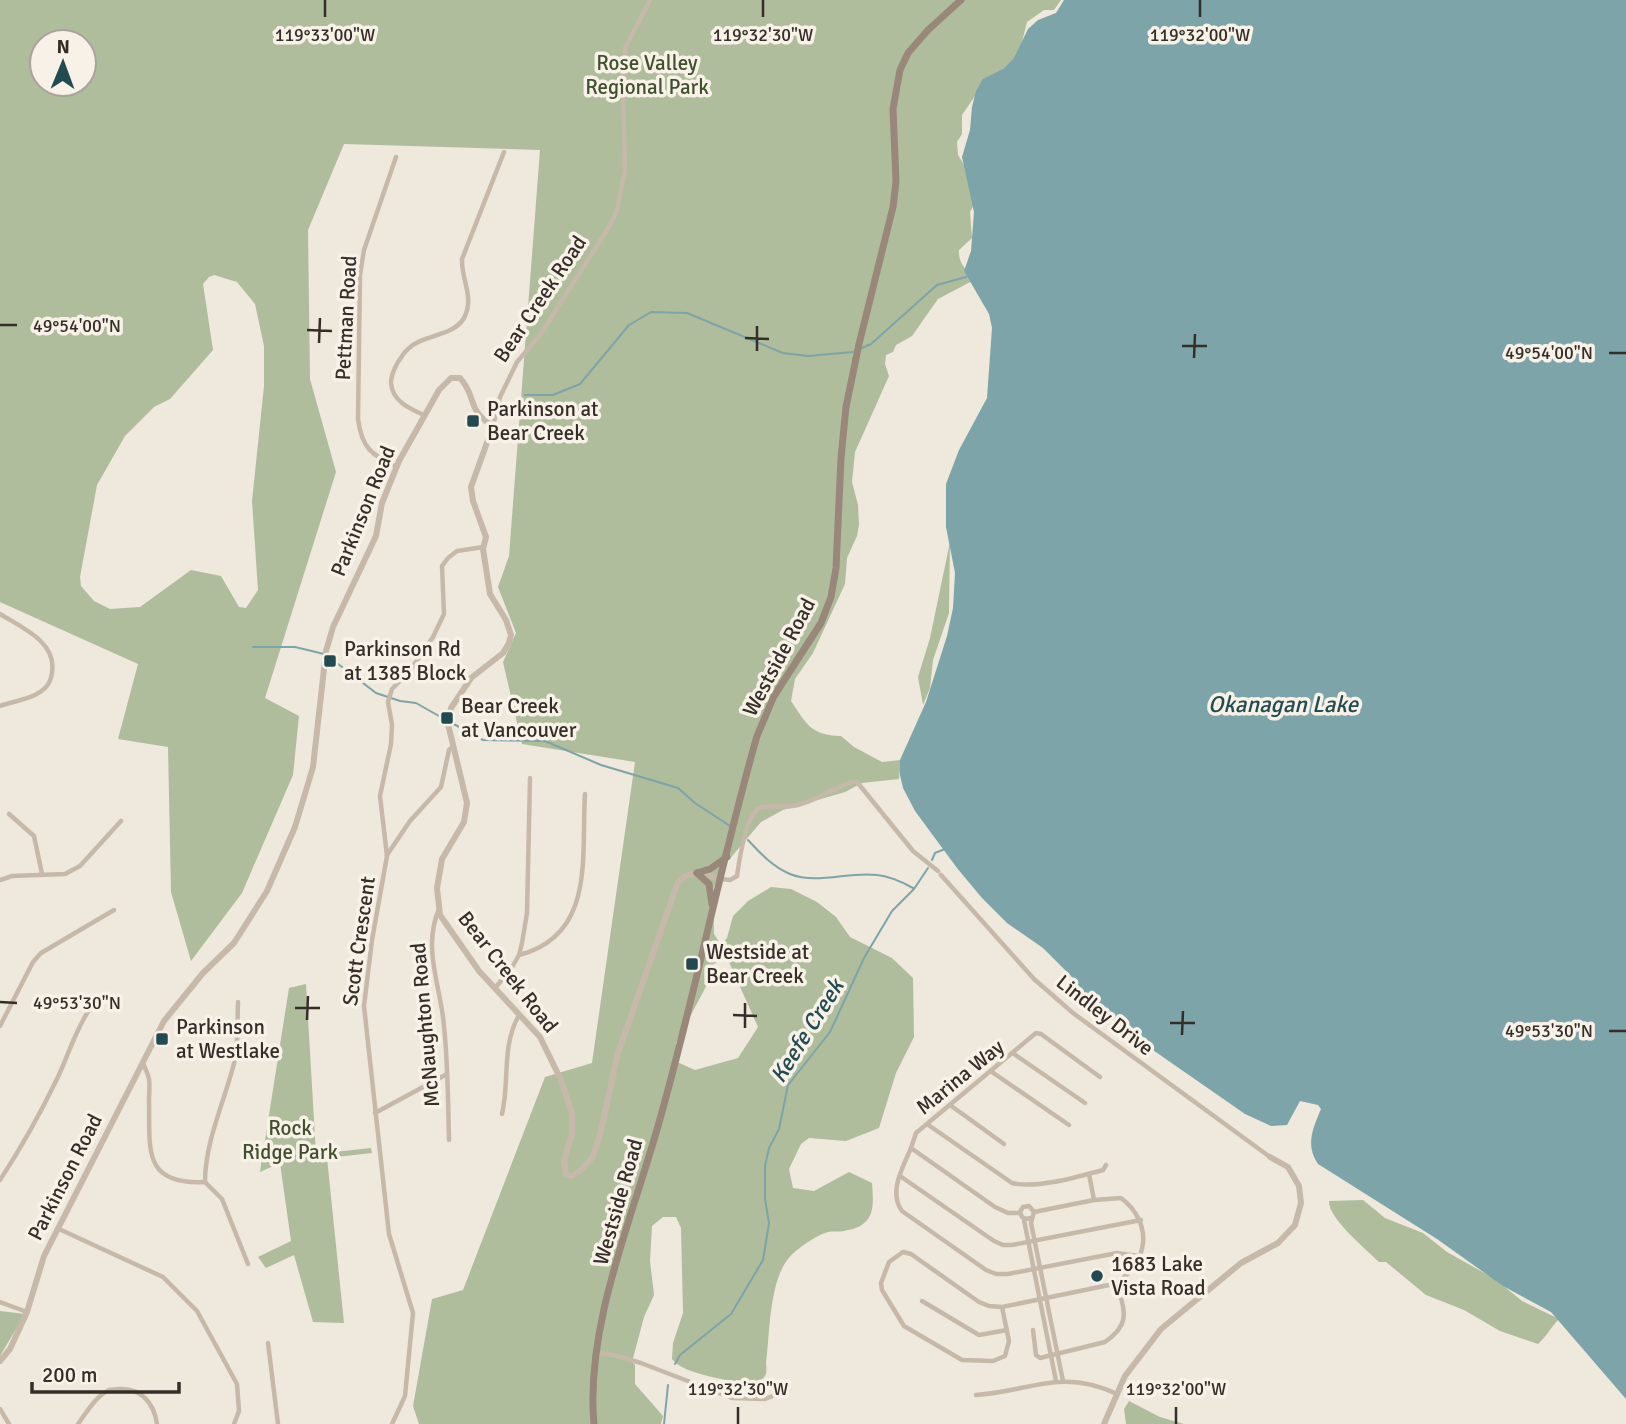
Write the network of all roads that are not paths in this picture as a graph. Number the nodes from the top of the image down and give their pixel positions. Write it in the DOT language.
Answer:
graph roads {
  1 [pos="649,0"];
  2 [pos="961,0"];
  3 [pos="504,152"];
  4 [pos="396,157"];
  5 [pos="424,415"];
  6 [pos="493,426"];
  7 [pos="397,467"];
  8 [pos="484,547"];
  9 [pos="0,614"];
  10 [pos="0,706"];
  11 [pos="453,746"];
  12 [pos="530,778"];
  13 [pos="585,794"];
  14 [pos="9,814"];
  15 [pos="121,821"];
  16 [pos="387,856"];
  17 [pos="727,857"];
  18 [pos="696,873"];
  19 [pos="42,874"];
  20 [pos="721,879"];
  21 [pos="0,880"];
  22 [pos="439,908"];
  23 [pos="114,910"];
  24 [pos="713,912"];
  25 [pos="519,955"];
  26 [pos="495,988"];
  27 [pos="238,1002"];
  28 [pos="89,1010"];
  29 [pos="519,1015"];
  30 [pos="0,1026"];
  31 [pos="1014,1054"];
  32 [pos="142,1063"];
  33 [pos="992,1072"];
  34 [pos="447,1074"];
  35 [pos="1100,1077"];
  36 [pos="1085,1103"];
  37 [pos="950,1105"];
  38 [pos="375,1113"];
  39 [pos="502,1114"];
  40 [pos="927,1124"];
  41 [pos="1069,1125"];
  42 [pos="449,1140"];
  43 [pos="1004,1144"];
  44 [pos="911,1148"];
  45 [pos="1270,1157"];
  46 [pos="1106,1166"];
  47 [pos="1089,1174"];
  48 [pos="900,1176"];
  49 [pos="0,1180"];
  50 [pos="205,1182"];
  51 [pos="1094,1199"];
  52 [pos="1020,1213"];
  53 [pos="1032,1215"];
  54 [pos="1024,1219"];
  55 [pos="1141,1220"];
  56 [pos="59,1228"];
  57 [pos="1032,1241"];
  58 [pos="1138,1256"];
  59 [pos="248,1264"];
  60 [pos="1038,1269"];
  61 [pos="1117,1283"];
  62 [pos="1043,1298"];
  63 [pos="922,1301"];
  64 [pos="0,1303"];
  65 [pos="1002,1307"];
  66 [pos="27,1312"];
  67 [pos="1007,1330"];
  68 [pos="1033,1330"];
  69 [pos="268,1343"];
  70 [pos="596,1353"];
  71 [pos="1054,1355"];
  72 [pos="0,1361"];
  73 [pos="1060,1381"];
  74 [pos="788,1390"];
  75 [pos="1118,1394"];
  76 [pos="976,1395"];
  77 [pos="0,1409"];
  78 [pos="9,1424"];
  79 [pos="78,1424"];
  80 [pos="157,1424"];
  81 [pos="234,1424"];
  82 [pos="278,1424"];
  83 [pos="392,1424"];
  84 [pos="594,1424"];
  85 [pos="1104,1424"];
  1 -- 6 [label="street, Bear Creek Road"];
  2 -- 17 [label="main road, Westside Road"];
  3 -- 5 [label="street"];
  4 -- 7 [label="street, Pettman Road"];
  5 -- 6 [label="street, Parkinson Road"];
  5 -- 7 [label="street, Parkinson Road"];
  6 -- 8 [label="street, Bear Creek Road"];
  7 -- 32 [label="street, Parkinson Road"];
  8 -- 11 [label="street, Bear Creek Road"];
  8 -- 16 [label="street, Scott Crescent"];
  9 -- 10 [label="street"];
  11 -- 16 [label="street"];
  11 -- 22 [label="street, Bear Creek Road"];
  12 -- 25 [label="street"];
  13 -- 25 [label="street"];
  14 -- 19 [label="street"];
  15 -- 19 [label="street"];
  16 -- 38 [label="street, Scott Crescent"];
  17 -- 18 [label="main road"];
  17 -- 20 [label="main road, Westside Road"];
  18 -- 20 [label="street"];
  18 -- 24 [label="main road"];
  18 -- 29 [label="street, Bear Creek Road"];
  19 -- 21 [label="street"];
  20 -- 24 [label="main road, Westside Road"];
  20 -- 45 [label="street, Lindley Drive"];
  22 -- 26 [label="street, Bear Creek Road"];
  22 -- 34 [label="street, McNaughton Road"];
  23 -- 30 [label="street"];
  24 -- 70 [label="main road, Westside Road"];
  25 -- 26 [label="street"];
  26 -- 29 [label="street, Bear Creek Road"];
  27 -- 50 [label="street"];
  28 -- 49 [label="street"];
  29 -- 39 [label="street"];
  31 -- 33 [label="street, Marina Way"];
  31 -- 35 [label="street, Marina Way"];
  31 -- 36 [label="street"];
  32 -- 50 [label="street"];
  32 -- 56 [label="street, Parkinson Road"];
  33 -- 37 [label="street, Marina Way"];
  33 -- 41 [label="street"];
  34 -- 38 [label="street"];
  34 -- 42 [label="street, McNaughton Road"];
  37 -- 40 [label="street, Marina Way"];
  37 -- 43 [label="street"];
  38 -- 83 [label="street, Scott Crescent"];
  40 -- 44 [label="street, Marina Way"];
  40 -- 47 [label="street"];
  44 -- 48 [label="street, Marina Way"];
  44 -- 52 [label="street"];
  45 -- 75 [label="street"];
  46 -- 47 [label="street"];
  47 -- 51 [label="street"];
  48 -- 57 [label="street"];
  48 -- 60 [label="street"];
  50 -- 59 [label="street"];
  51 -- 53 [label="street"];
  51 -- 55 [label="street"];
  52 -- 53 [label="street"];
  52 -- 54 [label="street"];
  53 -- 54 [label="street"];
  53 -- 57 [label="street"];
  54 -- 57 [label="street"];
  55 -- 57 [label="street"];
  55 -- 58 [label="street"];
  56 -- 66 [label="street, Parkinson Road"];
  56 -- 81 [label="street"];
  57 -- 60 [label="street"];
  58 -- 60 [label="street"];
  58 -- 61 [label="street"];
  60 -- 62 [label="street"];
  61 -- 62 [label="street"];
  61 -- 71 [label="street"];
  62 -- 65 [label="street"];
  62 -- 71 [label="street"];
  63 -- 67 [label="street"];
  64 -- 66 [label="street"];
  65 -- 67 [label="street"];
  65 -- 67 [label="street"];
  66 -- 72 [label="street, Parkinson Road"];
  68 -- 71 [label="street"];
  69 -- 82 [label="street"];
  70 -- 74 [label="street"];
  70 -- 84 [label="main road, Westside Road"];
  71 -- 73 [label="street"];
  73 -- 75 [label="street"];
  73 -- 76 [label="street"];
  75 -- 85 [label="street"];
  77 -- 78 [label="street"];
  79 -- 80 [label="street"];
}
